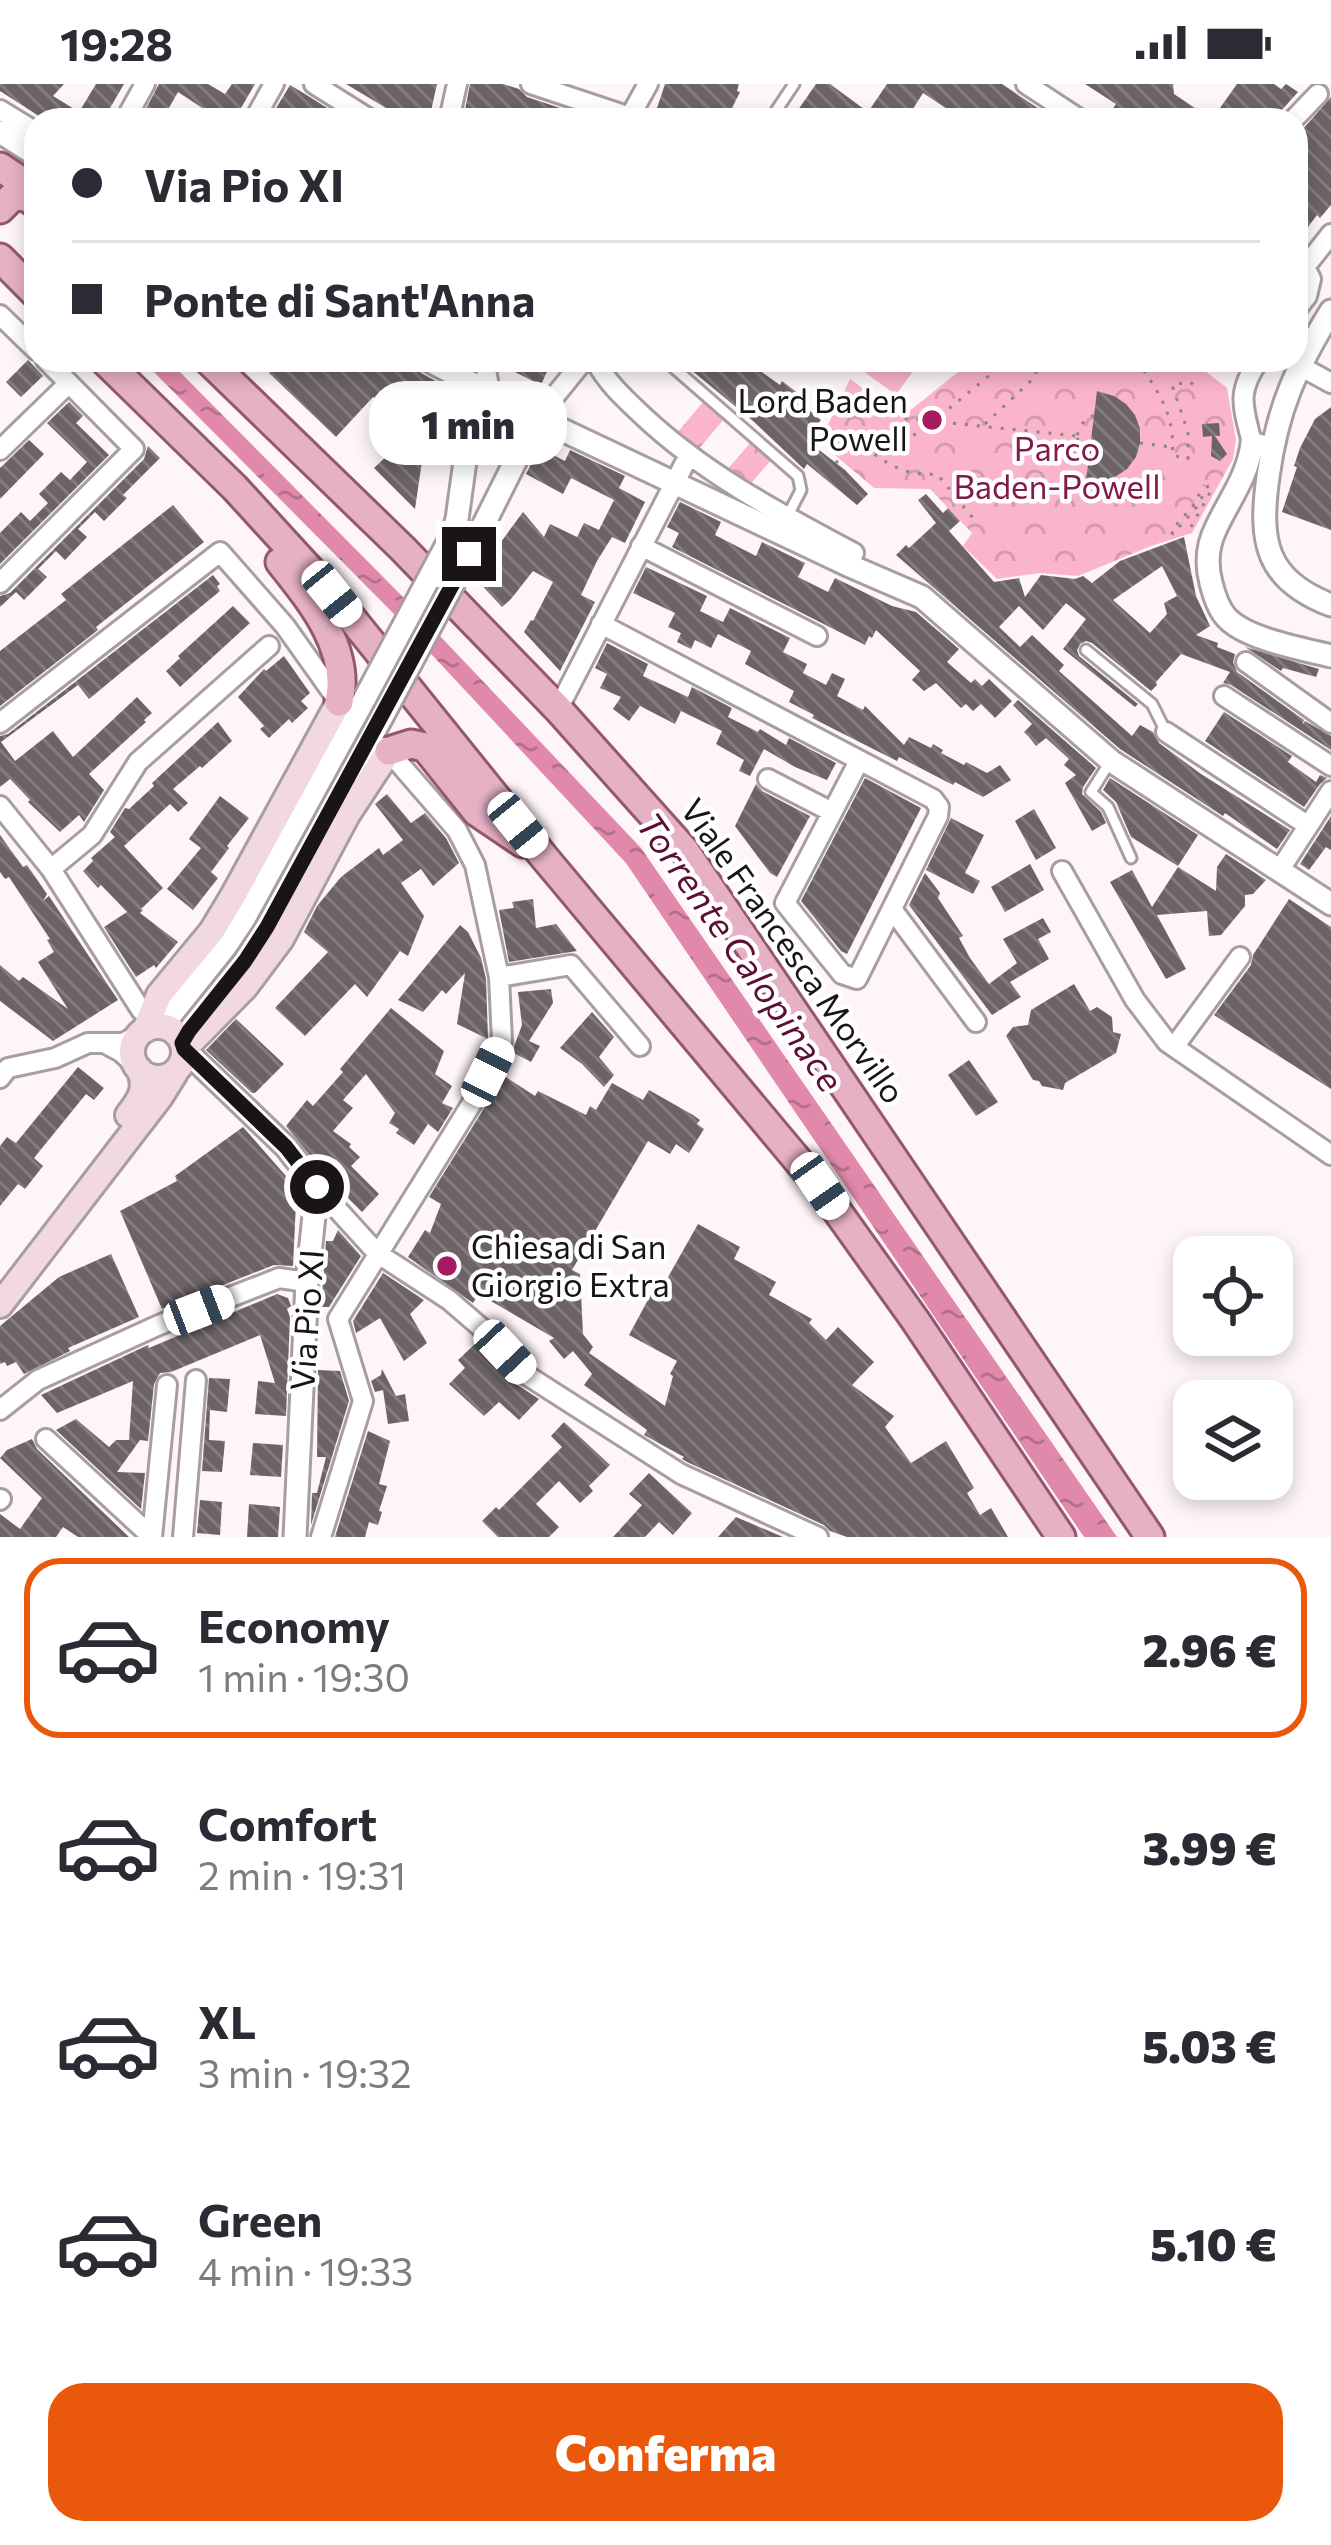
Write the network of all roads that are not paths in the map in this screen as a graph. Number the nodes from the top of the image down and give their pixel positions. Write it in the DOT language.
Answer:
graph roads {
  1 [pos="314,84"];
  2 [pos="531,84"];
  3 [pos="1026,84"];
  4 [pos="1318,94"];
  5 [pos="350,108"];
  6 [pos="599,108"];
  7 [pos="1063,108"];
  8 [pos="1305,108"];
  9 [pos="0,167"];
  10 [pos="21,200"];
  11 [pos="1331,235"];
  12 [pos="1308,257"];
  13 [pos="0,258"];
  14 [pos="24,281"];
  15 [pos="1331,311"];
  16 [pos="0,315"];
  17 [pos="24,338"];
  18 [pos="1308,349"];
  19 [pos="59,372"];
  20 [pos="116,372"];
  21 [pos="220,372"];
  22 [pos="451,372"];
  23 [pos="485,372"];
  24 [pos="586,372"];
  25 [pos="602,372"];
  26 [pos="679,372"];
  27 [pos="1251,372"];
  28 [pos="1296,372"];
  29 [pos="69,382"];
  30 [pos="490,392"];
  31 [pos="537,418"];
  32 [pos="1262,446"];
  33 [pos="0,450"];
  34 [pos="689,455"];
  35 [pos="674,482"];
  36 [pos="235,488"];
  37 [pos="788,517"];
  38 [pos="640,546"];
  39 [pos="848,565"];
  40 [pos="0,583"];
  41 [pos="1331,605"];
  42 [pos="601,624"];
  43 [pos="817,636"];
  44 [pos="268,646"];
  45 [pos="1086,650"];
  46 [pos="1331,656"];
  47 [pos="1246,662"];
  48 [pos="1224,696"];
  49 [pos="349,702"];
  50 [pos="558,709"];
  51 [pos="0,723"];
  52 [pos="1331,723"];
  53 [pos="1166,732"];
  54 [pos="386,747"];
  55 [pos="859,761"];
  56 [pos="1111,761"];
  57 [pos="1331,766"];
  58 [pos="768,779"];
  59 [pos="1331,790"];
  60 [pos="0,806"];
  61 [pos="832,812"];
  62 [pos="1307,825"];
  63 [pos="544,857"];
  64 [pos="1131,858"];
  65 [pos="51,868"];
  66 [pos="1062,871"];
  67 [pos="1279,871"];
  68 [pos="1331,904"];
  69 [pos="892,909"];
  70 [pos="1240,957"];
  71 [pos="499,977"];
  72 [pos="976,1022"];
  73 [pos="148,1026"];
  74 [pos="104,1043"];
  75 [pos="640,1046"];
  76 [pos="1174,1047"];
  77 [pos="180,1055"];
  78 [pos="138,1068"];
  79 [pos="2,1069"];
  80 [pos="1331,1155"];
  81 [pos="317,1187"];
  82 [pos="377,1252"];
  83 [pos="0,1282"];
  84 [pos="307,1282"];
  85 [pos="0,1305"];
  86 [pos="196,1380"];
  87 [pos="167,1385"];
  88 [pos="0,1410"];
  89 [pos="46,1439"];
  90 [pos="183,1537"];
  91 [pos="295,1537"];
  92 [pos="321,1537"];
  93 [pos="818,1537"];
  94 [pos="1061,1537"];
  95 [pos="1150,1537"];
  1 -- 5 [label="street"];
  2 -- 6 [label="street"];
  3 -- 7 [label="street"];
  4 -- 8 [label="street"];
  9 -- 10 [label="main road"];
  11 -- 12 [label="street"];
  13 -- 14 [label="main road"];
  15 -- 18 [label="street"];
  16 -- 17 [label="street"];
  19 -- 29 [label="street"];
  20 -- 36 [label="main road"];
  21 -- 50 [label="main road, Viale Francesca Morvillo"];
  22 -- 30 [label="street"];
  23 -- 30 [label="street"];
  24 -- 31 [label="street"];
  25 -- 34 [label="street"];
  26 -- 37 [label="lane"];
  27 -- 32 [label="street"];
  28 -- 32 [label="street"];
  29 -- 33 [label="street"];
  29 -- 40 [label="street"];
  30 -- 31 [label="street"];
  30 -- 49 [label="street, bridge"];
  31 -- 35 [label="street"];
  31 -- 77 [label="street, bridge"];
  32 -- 41 [label="street"];
  32 -- 46 [label="street"];
  34 -- 35 [label="street"];
  34 -- 37 [label="street"];
  35 -- 38 [label="street"];
  35 -- 39 [label="street"];
  36 -- 49 [label="main road"];
  36 -- 63 [label="main road"];
  37 -- 39 [label="street"];
  38 -- 42 [label="street"];
  38 -- 43 [label="street"];
  39 -- 56 [label="street"];
  42 -- 50 [label="street"];
  42 -- 55 [label="street"];
  44 -- 65 [label="street"];
  45 -- 53 [label="lane"];
  47 -- 52 [label="street"];
  48 -- 57 [label="street"];
  49 -- 51 [label="street"];
  49 -- 73 [label="main road"];
  50 -- 95 [label="main road, Viale Francesca Morvillo"];
  53 -- 62 [label="street"];
  54 -- 63 [label="main road"];
  54 -- 71 [label="street"];
  54 -- 77 [label="main road"];
  55 -- 61 [label="street"];
  55 -- 69 [label="street"];
  56 -- 64 [label="lane"];
  56 -- 67 [label="street"];
  58 -- 61 [label="street"];
  59 -- 62 [label="street"];
  60 -- 65 [label="street"];
  61 -- 69 [label="street"];
  62 -- 67 [label="street"];
  63 -- 94 [label="main road"];
  65 -- 73 [label="street"];
  66 -- 76 [label="street"];
  67 -- 68 [label="street"];
  69 -- 72 [label="street"];
  70 -- 76 [label="street"];
  71 -- 75 [label="street"];
  71 -- 82 [label="street"];
  73 -- 74 [label="street"];
  73 -- 77 [label="main road"];
  73 -- 78 [label="main road"];
  74 -- 78 [label="street"];
  74 -- 79 [label="street"];
  76 -- 80 [label="street"];
  77 -- 78 [label="main road"];
  77 -- 81 [label="street"];
  77 -- 85 [label="main road"];
  78 -- 83 [label="main road"];
  81 -- 82 [label="street"];
  81 -- 84 [label="street, Via Pio XI"];
  82 -- 92 [label="street"];
  82 -- 93 [label="street"];
  84 -- 88 [label="street"];
  84 -- 91 [label="street, Via Pio XI"];
  86 -- 90 [label="street"];
  87 -- 89 [label="street"];
}
